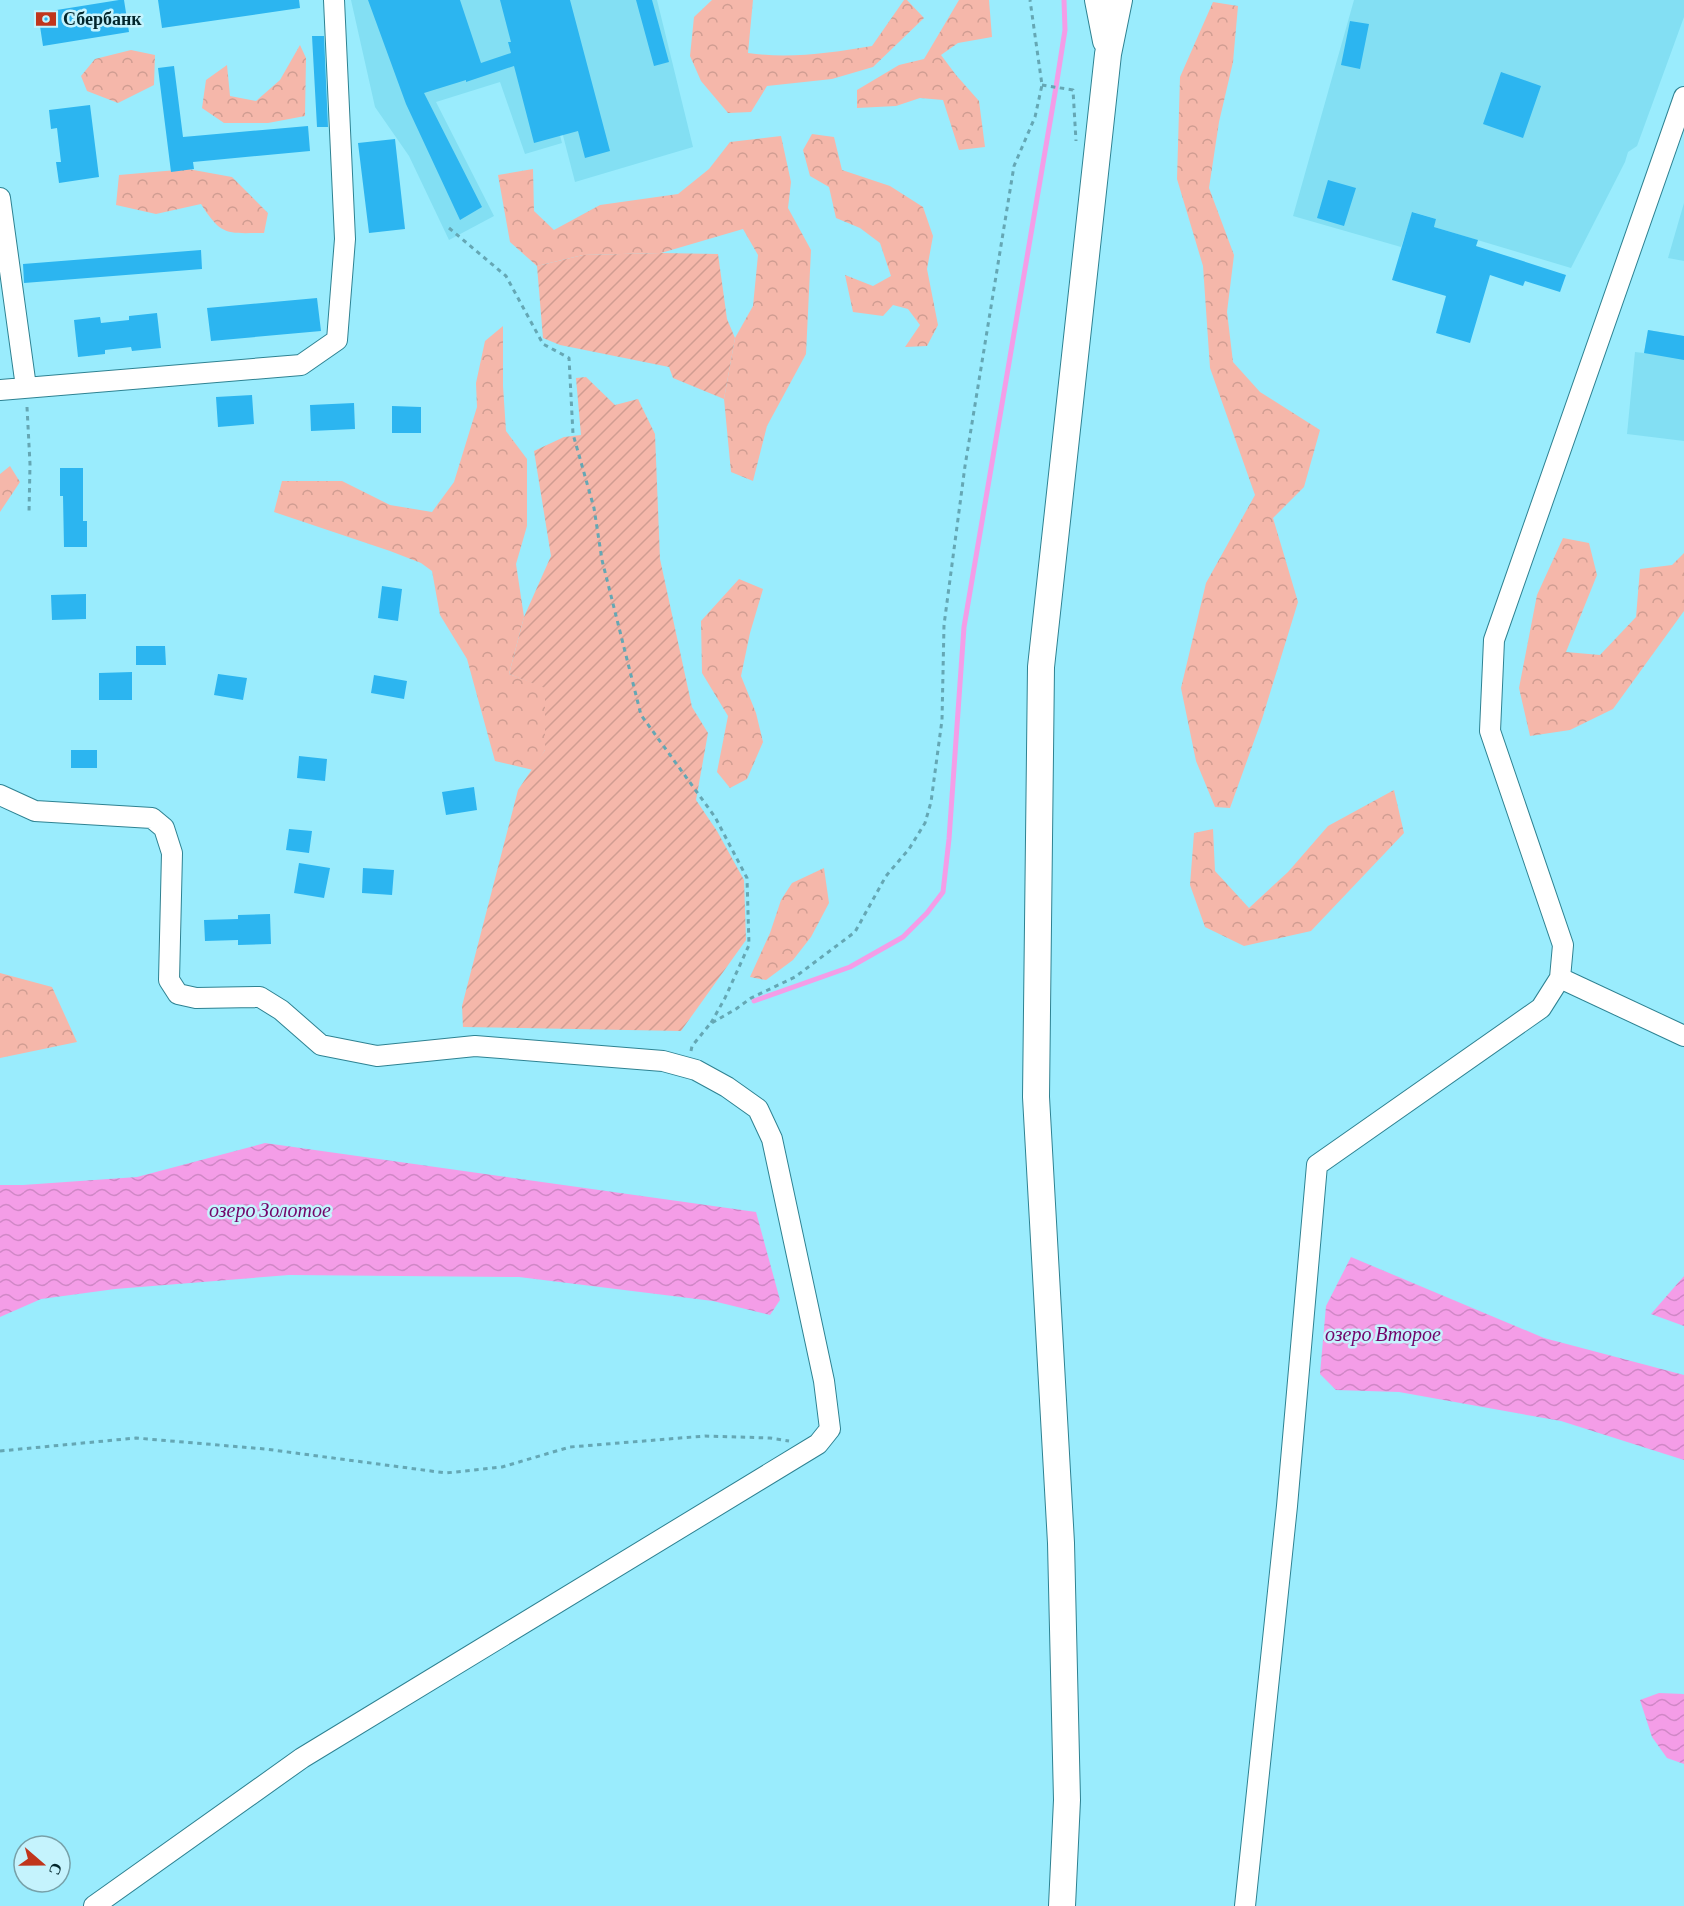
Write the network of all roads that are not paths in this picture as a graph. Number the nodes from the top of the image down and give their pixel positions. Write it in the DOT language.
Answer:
graph roads {
  1 [pos="334,0"];
  2 [pos="1098,0"];
  3 [pos="1119,0"];
  4 [pos="1108,54"];
  5 [pos="1684,97"];
  6 [pos="0,198"];
  7 [pos="26,387"];
  8 [pos="0,390"];
  9 [pos="0,795"];
  10 [pos="1560,978"];
  11 [pos="1684,1036"];
  12 [pos="94,1906"];
  13 [pos="1062,1906"];
  14 [pos="1245,1906"];
  1 -- 7 [label="street"];
  2 -- 4 [label="main road"];
  3 -- 4 [label="main road"];
  4 -- 13 [label="main road"];
  5 -- 10 [label="street"];
  6 -- 7 [label="street"];
  7 -- 8 [label="street"];
  9 -- 12 [label="street"];
  10 -- 11 [label="street"];
  10 -- 14 [label="street"];
}
